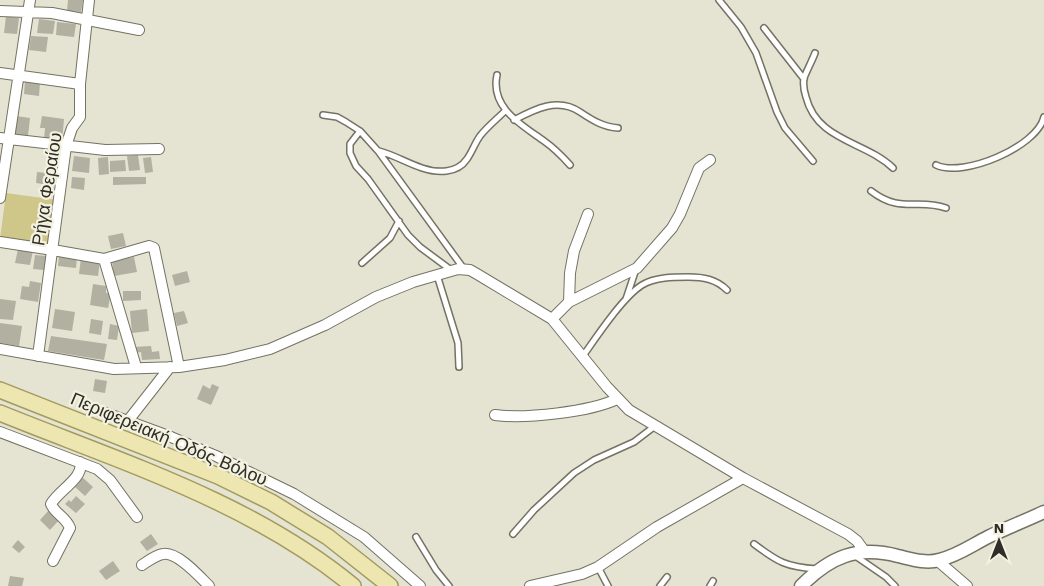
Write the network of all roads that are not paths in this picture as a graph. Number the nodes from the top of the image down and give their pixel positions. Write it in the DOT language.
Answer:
graph roads {
  1 [pos="30,0"];
  2 [pos="89,0"];
  3 [pos="719,0"];
  4 [pos="0,11"];
  5 [pos="28,11"];
  6 [pos="86,19"];
  7 [pos="764,28"];
  8 [pos="139,30"];
  9 [pos="815,53"];
  10 [pos="0,73"];
  11 [pos="19,75"];
  12 [pos="497,75"];
  13 [pos="804,79"];
  14 [pos="80,84"];
  15 [pos="505,111"];
  16 [pos="323,115"];
  17 [pos="1044,117"];
  18 [pos="514,120"];
  19 [pos="618,128"];
  20 [pos="360,131"];
  21 [pos="4,138"];
  22 [pos="66,146"];
  23 [pos="159,149"];
  24 [pos="378,150"];
  25 [pos="710,160"];
  26 [pos="813,161"];
  27 [pos="570,165"];
  28 [pos="936,165"];
  29 [pos="893,168"];
  30 [pos="871,191"];
  31 [pos="0,198"];
  32 [pos="946,208"];
  33 [pos="588,214"];
  34 [pos="399,222"];
  35 [pos="0,242"];
  36 [pos="53,250"];
  37 [pos="104,259"];
  38 [pos="362,263"];
  39 [pos="636,268"];
  40 [pos="464,269"];
  41 [pos="452,270"];
  42 [pos="437,274"];
  43 [pos="727,290"];
  44 [pos="625,301"];
  45 [pos="569,302"];
  46 [pos="552,319"];
  47 [pos="0,349"];
  48 [pos="38,356"];
  49 [pos="583,356"];
  50 [pos="174,367"];
  51 [pos="460,367"];
  52 [pos="136,368"];
  53 [pos="0,390"];
  54 [pos="617,399"];
  55 [pos="103,412"];
  56 [pos="0,413"];
  57 [pos="495,415"];
  58 [pos="127,422"];
  59 [pos="655,426"];
  60 [pos="0,432"];
  61 [pos="80,462"];
  62 [pos="743,478"];
  63 [pos="1044,512"];
  64 [pos="137,517"];
  65 [pos="513,534"];
  66 [pos="416,537"];
  67 [pos="754,544"];
  68 [pos="865,552"];
  69 [pos="852,554"];
  70 [pos="53,560"];
  71 [pos="938,561"];
  72 [pos="142,565"];
  73 [pos="598,567"];
  74 [pos="820,569"];
  75 [pos="667,577"];
  76 [pos="208,586"];
  77 [pos="353,586"];
  78 [pos="390,586"];
  79 [pos="420,586"];
  80 [pos="449,586"];
  81 [pos="530,586"];
  82 [pos="608,586"];
  83 [pos="660,586"];
  84 [pos="801,586"];
  85 [pos="895,586"];
  86 [pos="967,586"];
  1 -- 5 [label="street"];
  2 -- 6 [label="street, Ρήγα Φεραίου"];
  3 -- 26 [label="lane"];
  4 -- 5 [label="street"];
  5 -- 6 [label="street"];
  5 -- 11 [label="street"];
  6 -- 8 [label="street"];
  6 -- 14 [label="street, Ρήγα Φεραίου"];
  7 -- 13 [label="lane"];
  9 -- 13 [label="lane"];
  10 -- 11 [label="street"];
  11 -- 14 [label="street"];
  11 -- 21 [label="street"];
  12 -- 15 [label="lane"];
  13 -- 29 [label="lane"];
  14 -- 22 [label="street, Ρήγα Φεραίου"];
  15 -- 18 [label="lane"];
  15 -- 24 [label="lane"];
  16 -- 20 [label="lane"];
  17 -- 28 [label="lane"];
  18 -- 19 [label="lane"];
  18 -- 27 [label="lane"];
  20 -- 24 [label="lane"];
  20 -- 34 [label="lane"];
  21 -- 22 [label="street"];
  21 -- 31 [label="street"];
  22 -- 23 [label="street"];
  22 -- 36 [label="street, Ρήγα Φεραίου"];
  24 -- 40 [label="lane"];
  25 -- 39 [label="street"];
  30 -- 32 [label="lane"];
  33 -- 45 [label="street"];
  34 -- 38 [label="lane"];
  34 -- 41 [label="lane"];
  35 -- 36 [label="street"];
  36 -- 37 [label="street"];
  36 -- 48 [label="street, Ρήγα Φεραίου"];
  37 -- 50 [label="street"];
  37 -- 52 [label="street"];
  39 -- 44 [label="lane"];
  39 -- 45 [label="street"];
  40 -- 41 [label="street"];
  40 -- 46 [label="street"];
  41 -- 42 [label="street"];
  42 -- 50 [label="street"];
  42 -- 51 [label="lane"];
  43 -- 44 [label="lane"];
  44 -- 49 [label="lane"];
  45 -- 46 [label="street"];
  46 -- 49 [label="street"];
  47 -- 48 [label="street"];
  48 -- 52 [label="street"];
  49 -- 54 [label="street"];
  50 -- 52 [label="street"];
  50 -- 58 [label="street"];
  53 -- 78 [label="main road, Περιφερειακή Οδός Βόλου"];
  54 -- 57 [label="street"];
  54 -- 59 [label="street"];
  55 -- 58 [label="street"];
  56 -- 77 [label="main road"];
  58 -- 79 [label="street"];
  59 -- 62 [label="street"];
  59 -- 65 [label="lane"];
  60 -- 61 [label="street"];
  61 -- 64 [label="street"];
  61 -- 70 [label="street"];
  62 -- 68 [label="street"];
  62 -- 73 [label="street"];
  63 -- 71 [label="street"];
  66 -- 80 [label="lane"];
  67 -- 74 [label="lane"];
  68 -- 69 [label="street"];
  68 -- 71 [label="street"];
  69 -- 74 [label="street"];
  69 -- 85 [label="lane"];
  71 -- 86 [label="street"];
  72 -- 76 [label="street"];
  73 -- 81 [label="street"];
  73 -- 82 [label="lane"];
  74 -- 84 [label="street"];
  75 -- 83 [label="lane"];
}
